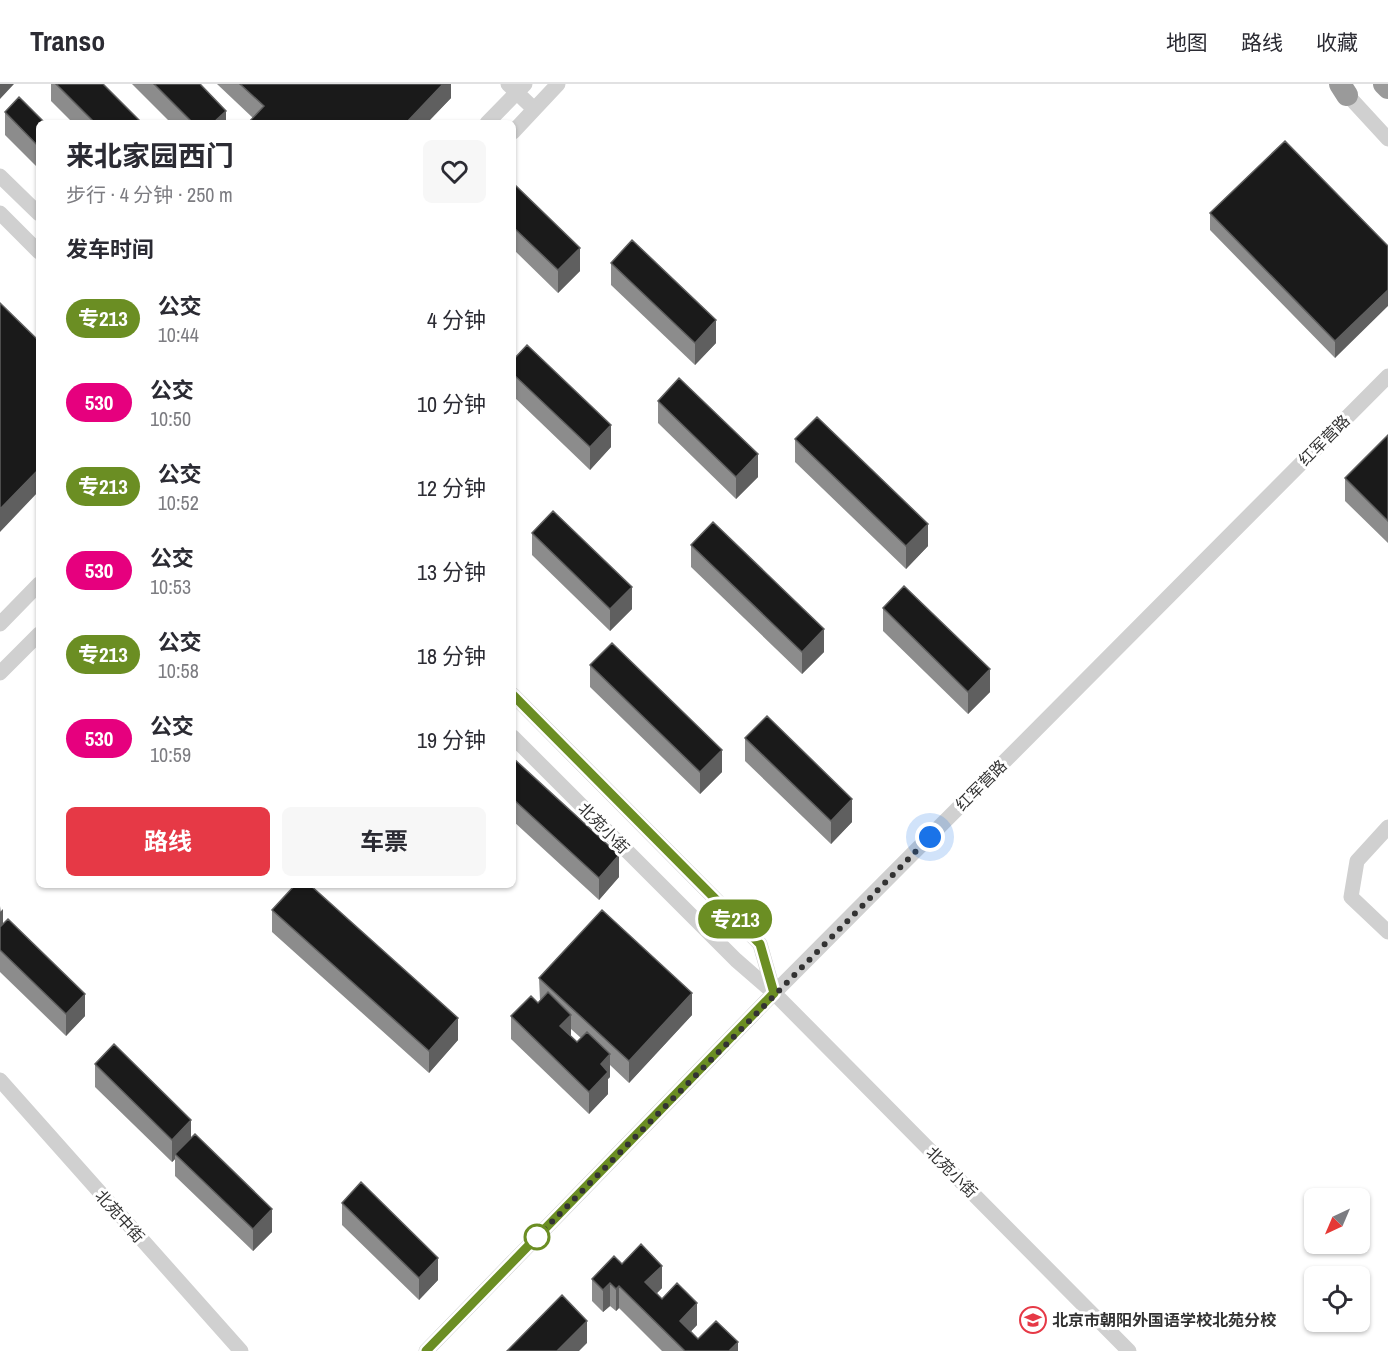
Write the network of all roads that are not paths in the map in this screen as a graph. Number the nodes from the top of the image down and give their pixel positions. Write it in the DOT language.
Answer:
graph roads {
  1 [pos="558,84"];
  2 [pos="1384,84"];
  3 [pos="516,87"];
  4 [pos="1341,88"];
  5 [pos="1388,88"];
  6 [pos="534,109"];
  7 [pos="489,120"];
  8 [pos="516,129"];
  9 [pos="1388,139"];
  10 [pos="0,176"];
  11 [pos="36,211"];
  12 [pos="2,220"];
  13 [pos="36,249"];
  14 [pos="1388,376"];
  15 [pos="36,587"];
  16 [pos="0,624"];
  17 [pos="36,637"];
  18 [pos="0,674"];
  19 [pos="516,698"];
  20 [pos="516,740"];
  21 [pos="1388,827"];
  22 [pos="1388,932"];
  23 [pos="774,993"];
  24 [pos="0,1080"];
  25 [pos="241,1351"];
  26 [pos="426,1351"];
  27 [pos="1129,1351"];
  1 -- 6 [label="street"];
  2 -- 5 [label="highway"];
  3 -- 6 [label="street"];
  3 -- 7 [label="street"];
  4 -- 9 [label="street"];
  6 -- 8 [label="street"];
  10 -- 11 [label="street"];
  12 -- 13 [label="street"];
  14 -- 23 [label="street, 红军营路"];
  15 -- 16 [label="street"];
  17 -- 18 [label="street"];
  19 -- 23 [label="street, 北苑小街"];
  20 -- 23 [label="street, 北苑小街"];
  21 -- 22 [label="street"];
  23 -- 26 [label="street, 红军营路"];
  23 -- 27 [label="street, 北苑小街"];
  24 -- 25 [label="street, 北苑中街"];
}
